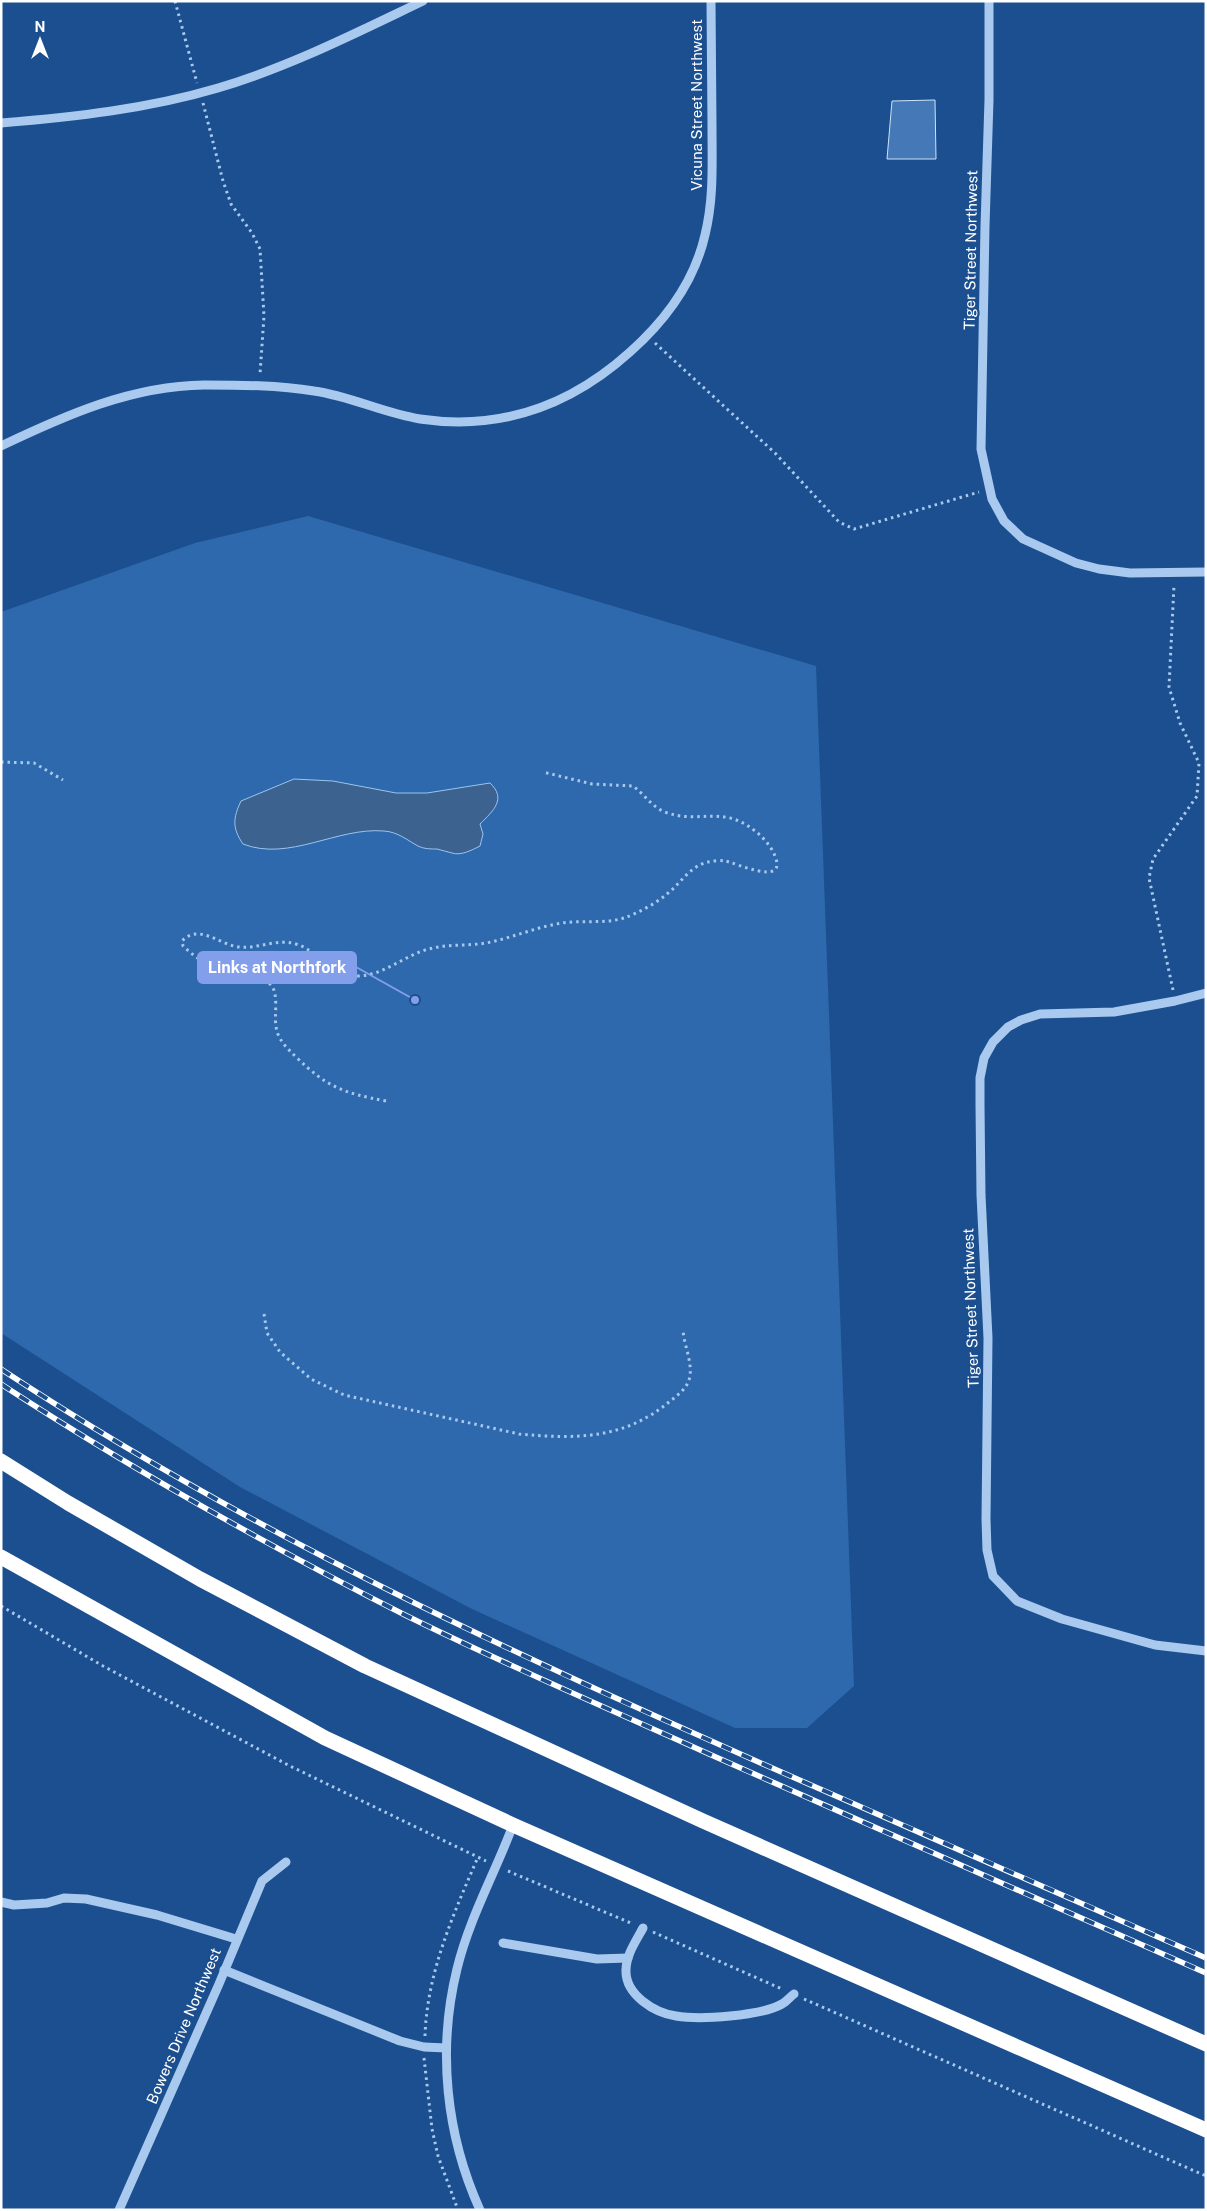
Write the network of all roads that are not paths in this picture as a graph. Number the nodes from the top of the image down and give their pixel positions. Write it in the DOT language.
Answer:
graph roads {
  1 [pos="423,1"];
  2 [pos="711,1"];
  3 [pos="989,1"];
  4 [pos="1,123"];
  5 [pos="1,446"];
  6 [pos="1206,572"];
  7 [pos="1206,993"];
  8 [pos="1,1460"];
  9 [pos="1,1557"];
  10 [pos="1206,1651"];
  11 [pos="513,1825"];
  12 [pos="286,1862"];
  13 [pos="1,1902"];
  14 [pos="643,1928"];
  15 [pos="236,1939"];
  16 [pos="504,1944"];
  17 [pos="628,1958"];
  18 [pos="224,1970"];
  19 [pos="794,1994"];
  20 [pos="1206,2044"];
  21 [pos="446,2048"];
  22 [pos="1206,2130"];
  23 [pos="119,2210"];
  24 [pos="480,2210"];
  1 -- 4 [label="street"];
  2 -- 5 [label="street, Vicuna Street Northwest"];
  3 -- 6 [label="street, Tiger Street Northwest"];
  7 -- 10 [label="street, Tiger Street Northwest"];
  8 -- 20 [label="highway"];
  9 -- 11 [label="highway"];
  11 -- 21 [label="street"];
  11 -- 22 [label="highway"];
  12 -- 15 [label="street, Bowers Drive Northwest"];
  13 -- 15 [label="street"];
  14 -- 17 [label="street"];
  15 -- 18 [label="street, Bowers Drive Northwest"];
  16 -- 17 [label="street"];
  17 -- 19 [label="street"];
  18 -- 21 [label="street"];
  18 -- 23 [label="street, Bowers Drive Northwest"];
  21 -- 24 [label="street"];
}
